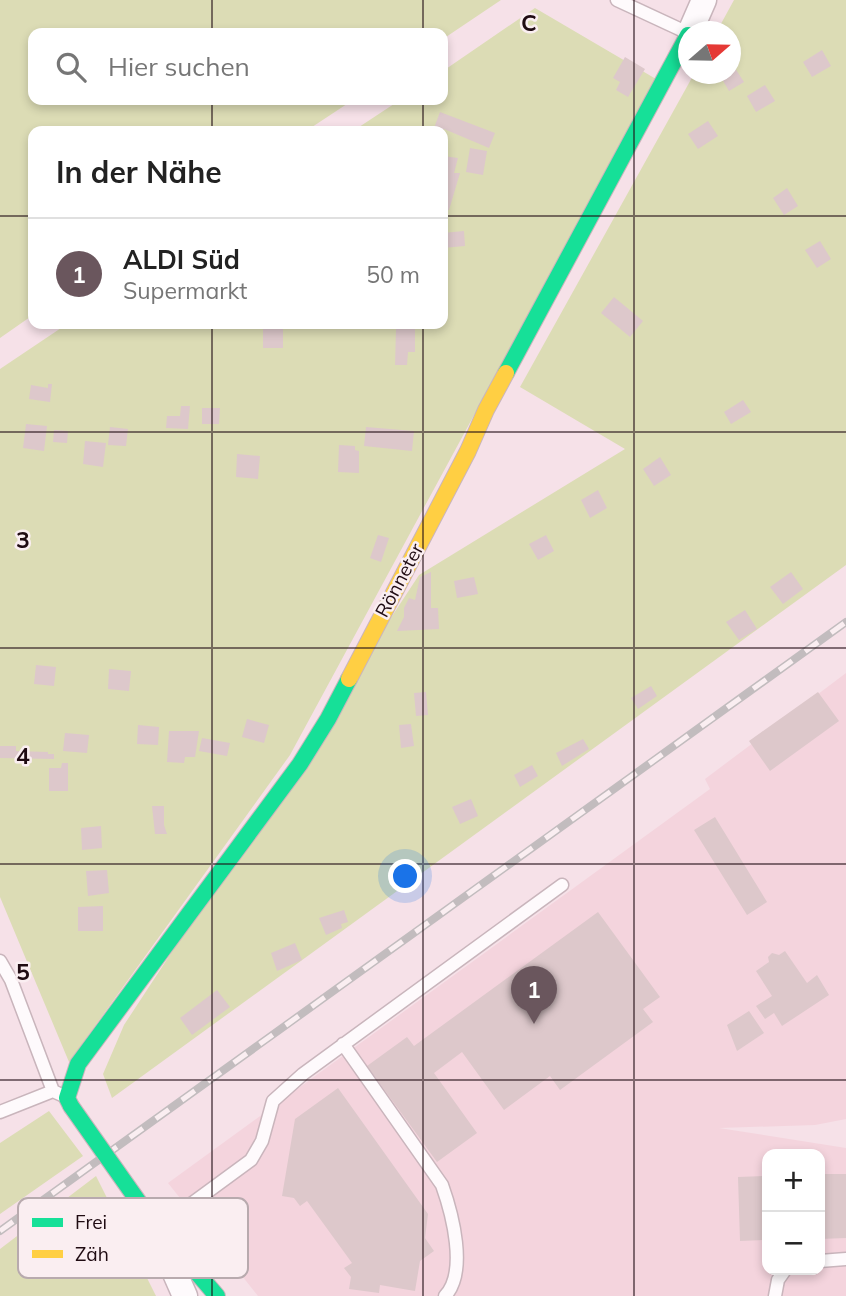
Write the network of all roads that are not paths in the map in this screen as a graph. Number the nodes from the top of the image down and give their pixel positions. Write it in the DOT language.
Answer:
graph roads {
  1 [pos="617,0"];
  2 [pos="704,0"];
  3 [pos="694,21"];
  4 [pos="678,28"];
  5 [pos="678,53"];
  6 [pos="562,886"];
  7 [pos="0,961"];
  8 [pos="343,1044"];
  9 [pos="64,1098"];
  10 [pos="0,1112"];
  11 [pos="136,1198"];
  12 [pos="192,1198"];
  13 [pos="846,1259"];
  14 [pos="825,1261"];
  15 [pos="782,1275"];
  16 [pos="178,1278"];
  17 [pos="201,1278"];
  18 [pos="186,1296"];
  19 [pos="216,1296"];
  20 [pos="445,1296"];
  21 [pos="775,1296"];
  1 -- 4 [label="lane"];
  2 -- 3 [label="street, Rönneter"];
  5 -- 9 [label="street, Rönneter"];
  6 -- 8 [label="lane"];
  7 -- 9 [label="lane"];
  8 -- 12 [label="lane"];
  8 -- 20 [label="lane"];
  9 -- 10 [label="lane"];
  9 -- 11 [label="street, bridge"];
  13 -- 14 [label="lane"];
  15 -- 21 [label="lane"];
  16 -- 18 [label="street"];
  17 -- 19 [label="street"];
}
